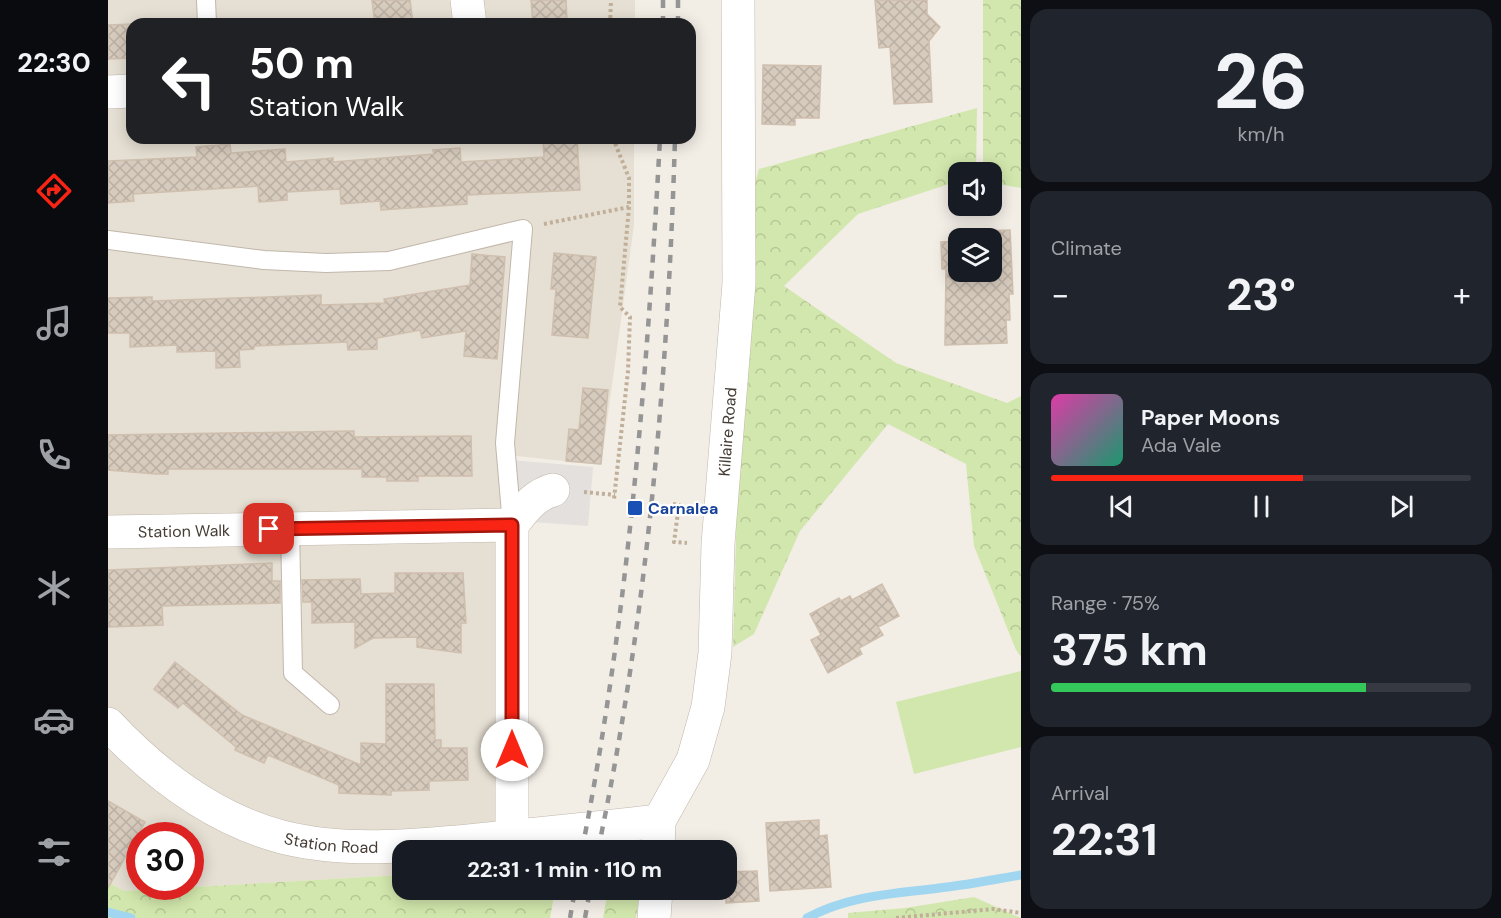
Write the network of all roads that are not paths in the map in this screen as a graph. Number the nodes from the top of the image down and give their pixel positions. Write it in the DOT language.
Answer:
graph roads {
  1 [pos="206,0"];
  2 [pos="467,0"];
  3 [pos="738,0"];
  4 [pos="207,18"];
  5 [pos="469,18"];
  6 [pos="126,91"];
  7 [pos="108,92"];
  8 [pos="108,240"];
  9 [pos="553,490"];
  10 [pos="512,525"];
  11 [pos="290,529"];
  12 [pos="108,532"];
  13 [pos="330,705"];
  14 [pos="108,724"];
  15 [pos="659,836"];
  16 [pos="512,837"];
  17 [pos="655,900"];
  18 [pos="654,918"];
  1 -- 4 [label="lane"];
  2 -- 5 [label="street"];
  3 -- 15 [label="street, Killaire Road"];
  6 -- 7 [label="street"];
  8 -- 10 [label="lane"];
  9 -- 10 [label="street"];
  10 -- 11 [label="street, Station Walk"];
  10 -- 16 [label="street"];
  11 -- 12 [label="street, Station Walk"];
  11 -- 13 [label="lane"];
  14 -- 16 [label="street, Station Road"];
  15 -- 16 [label="street, Station Road"];
  17 -- 18 [label="street"];
}
